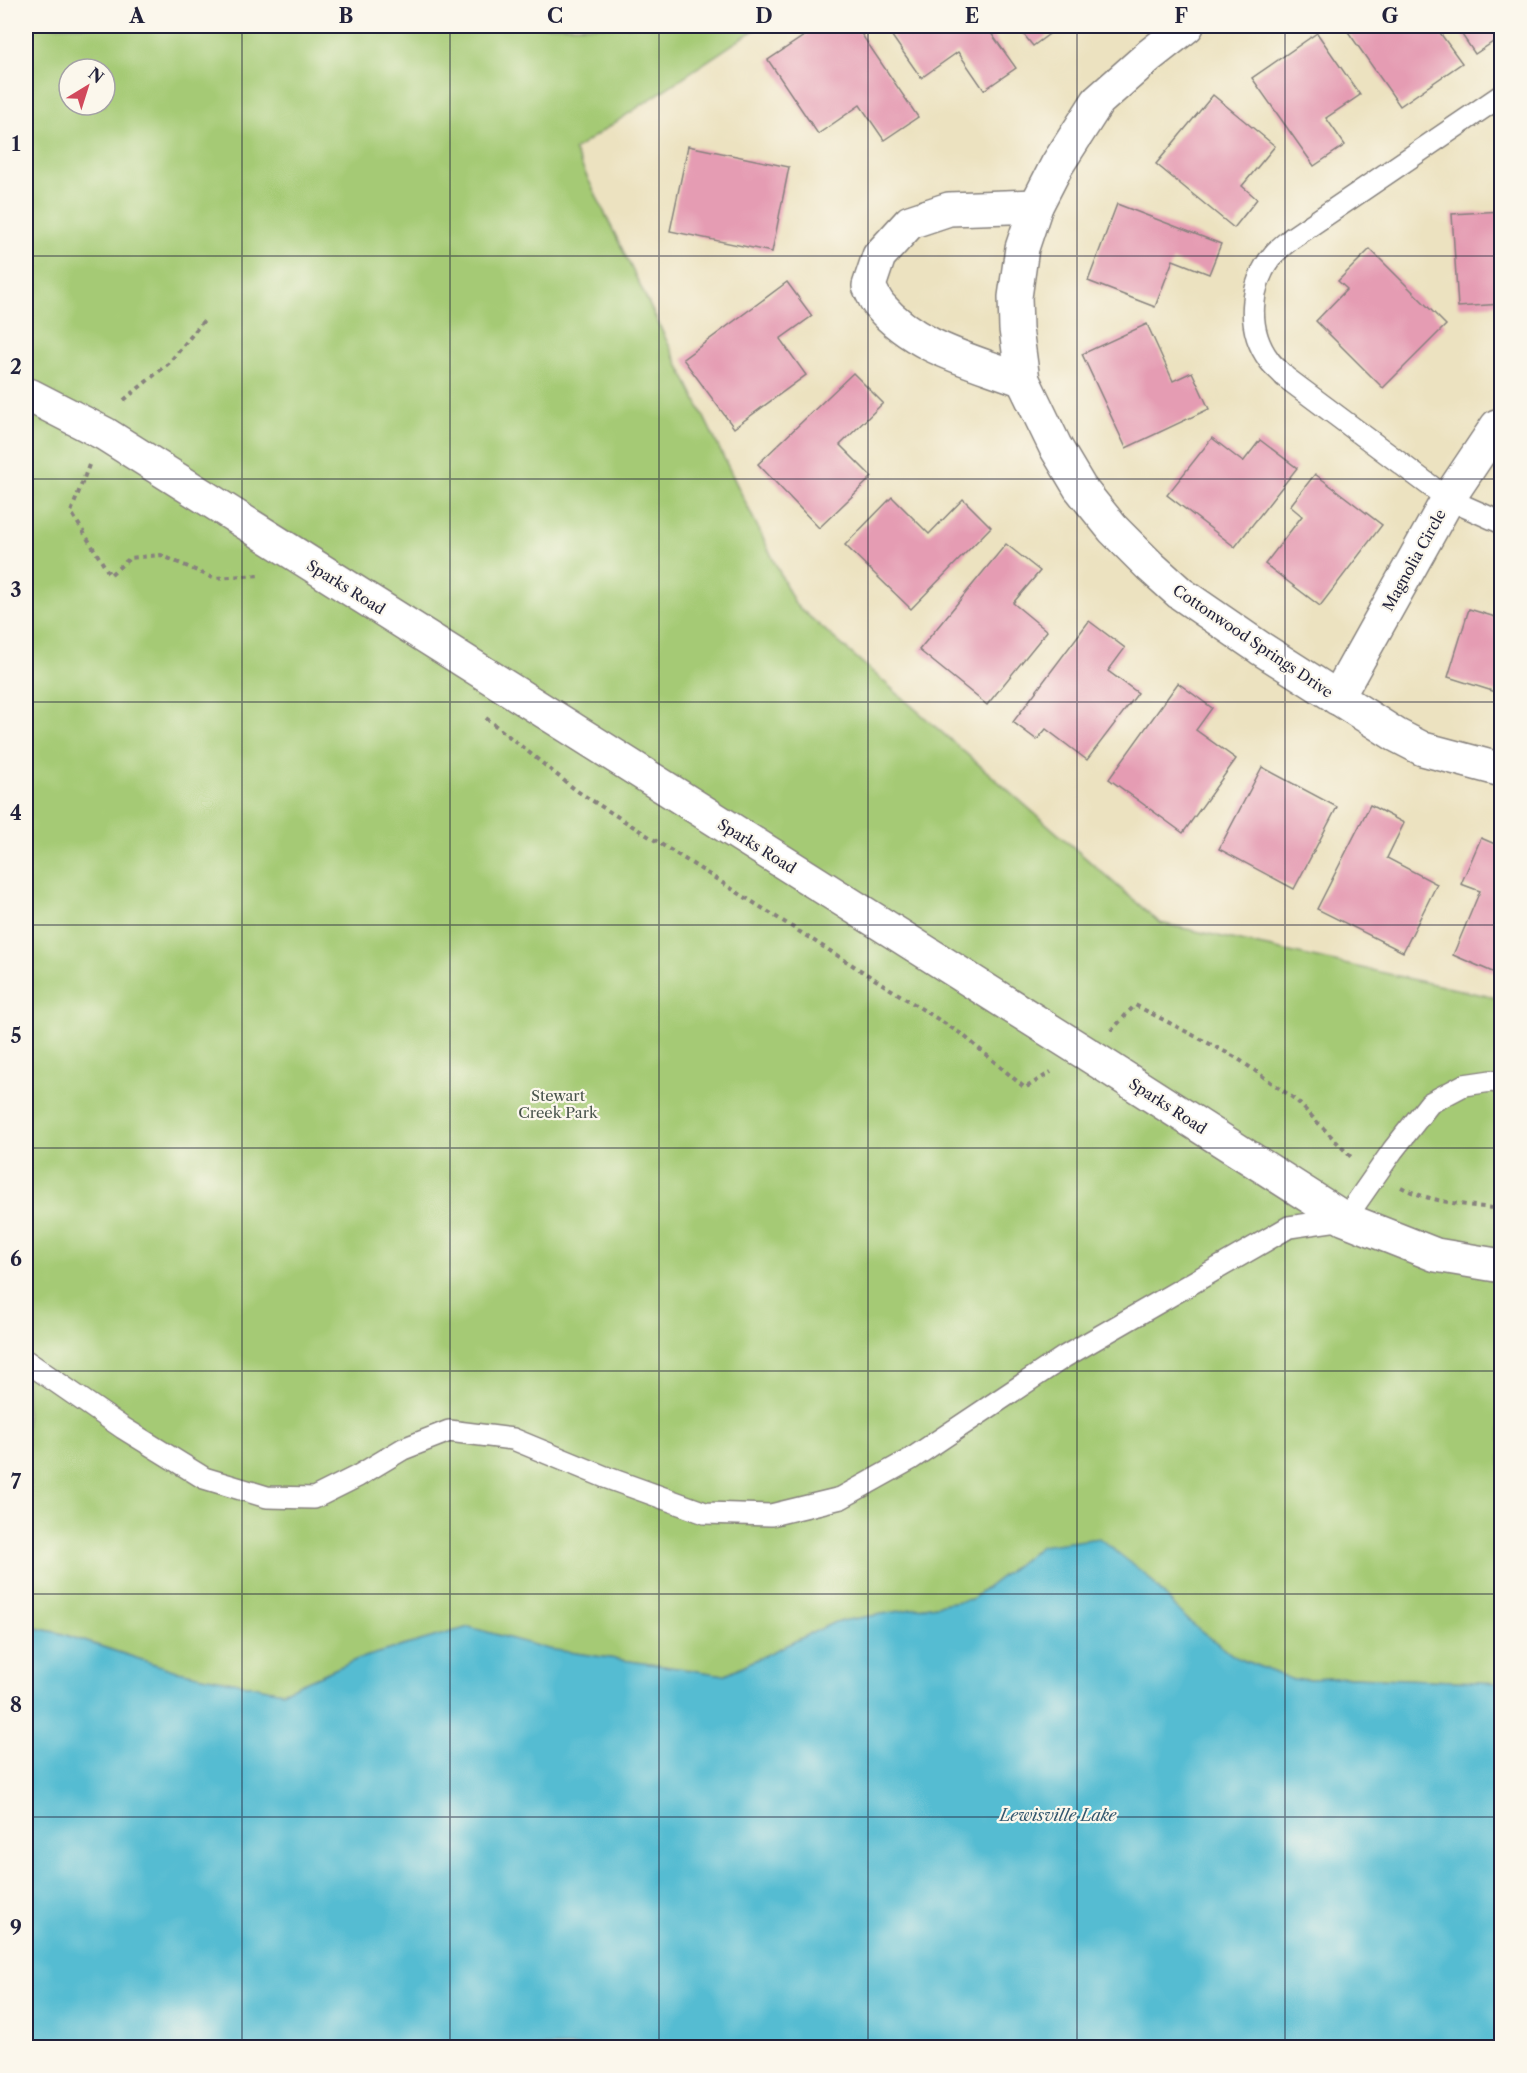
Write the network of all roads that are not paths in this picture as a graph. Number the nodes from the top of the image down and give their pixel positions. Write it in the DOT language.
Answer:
graph roads {
  1 [pos="1187,26"];
  2 [pos="1502,95"];
  3 [pos="1036,206"];
  4 [pos="1023,380"];
  5 [pos="27,394"];
  6 [pos="1497,426"];
  7 [pos="1448,499"];
  8 [pos="1502,523"];
  9 [pos="1337,698"];
  10 [pos="1502,770"];
  11 [pos="1502,1083"];
  12 [pos="1345,1220"];
  13 [pos="1502,1266"];
  14 [pos="26,1361"];
  1 -- 3 [label="street, Cottonwood Springs Drive"];
  2 -- 7 [label="lane"];
  3 -- 4 [label="street, Cottonwood Springs Drive"];
  3 -- 4 [label="street"];
  4 -- 9 [label="street, Cottonwood Springs Drive"];
  5 -- 12 [label="street, Sparks Road"];
  6 -- 7 [label="street, Magnolia Circle"];
  7 -- 8 [label="lane"];
  7 -- 9 [label="street, Magnolia Circle"];
  9 -- 10 [label="street, Cottonwood Springs Drive"];
  11 -- 12 [label="lane"];
  12 -- 13 [label="street, Sparks Road"];
  12 -- 14 [label="lane"];
}
